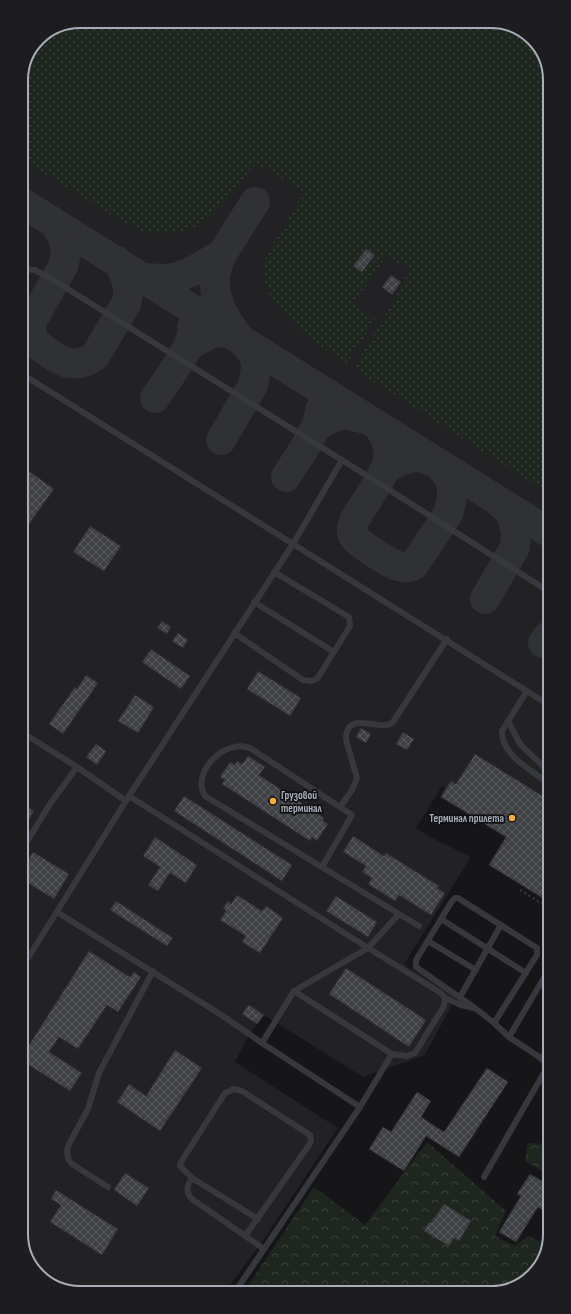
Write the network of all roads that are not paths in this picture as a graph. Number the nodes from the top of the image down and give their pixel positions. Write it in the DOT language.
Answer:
graph roads {
  1 [pos="28,269"];
  2 [pos="28,378"];
  3 [pos="342,460"];
  4 [pos="293,544"];
  5 [pos="274,572"];
  6 [pos="543,588"];
  7 [pos="254,602"];
  8 [pos="234,633"];
  9 [pos="447,640"];
  10 [pos="334,652"];
  11 [pos="527,691"];
  12 [pos="543,701"];
  13 [pos="508,720"];
  14 [pos="28,736"];
  15 [pos="543,766"];
  16 [pos="77,767"];
  17 [pos="543,779"];
  18 [pos="127,798"];
  19 [pos="340,807"];
  20 [pos="28,840"];
  21 [pos="322,867"];
  22 [pos="57,912"];
  23 [pos="399,914"];
  24 [pos="441,919"];
  25 [pos="501,925"];
  26 [pos="419,926"];
  27 [pos="428,941"];
  28 [pos="368,948"];
  29 [pos="488,949"];
  30 [pos="28,958"];
  31 [pos="476,970"];
  32 [pos="153,971"];
  33 [pos="526,973"];
  34 [pos="543,980"];
  35 [pos="294,991"];
  36 [pos="460,997"];
  37 [pos="445,998"];
  38 [pos="476,1008"];
  39 [pos="494,1022"];
  40 [pos="509,1037"];
  41 [pos="262,1043"];
  42 [pos="392,1054"];
  43 [pos="543,1056"];
  44 [pos="541,1059"];
  45 [pos="543,1074"];
  46 [pos="360,1107"];
  47 [pos="484,1177"];
  48 [pos="192,1178"];
  49 [pos="108,1187"];
  50 [pos="258,1219"];
  51 [pos="245,1236"];
  52 [pos="264,1249"];
  53 [pos="239,1286"];
  1 -- 3 [label="lane"];
  2 -- 4 [label="lane"];
  3 -- 4 [label="lane"];
  3 -- 6 [label="lane"];
  4 -- 5 [label="lane"];
  4 -- 9 [label="lane"];
  5 -- 7 [label="lane"];
  5 -- 10 [label="lane"];
  7 -- 8 [label="lane"];
  7 -- 10 [label="lane"];
  8 -- 10 [label="lane"];
  8 -- 18 [label="lane"];
  9 -- 11 [label="lane"];
  9 -- 19 [label="lane"];
  11 -- 12 [label="lane"];
  11 -- 13 [label="lane"];
  13 -- 15 [label="lane"];
  13 -- 17 [label="lane"];
  14 -- 16 [label="lane"];
  16 -- 18 [label="lane"];
  16 -- 20 [label="lane"];
  18 -- 22 [label="lane"];
  18 -- 28 [label="lane"];
  19 -- 21 [label="lane"];
  19 -- 21 [label="lane"];
  21 -- 23 [label="lane"];
  22 -- 30 [label="lane"];
  22 -- 32 [label="lane"];
  23 -- 26 [label="lane"];
  23 -- 28 [label="lane"];
  24 -- 25 [label="lane"];
  24 -- 27 [label="lane"];
  24 -- 29 [label="lane"];
  25 -- 29 [label="lane"];
  25 -- 33 [label="lane"];
  27 -- 31 [label="lane"];
  27 -- 36 [label="lane"];
  28 -- 35 [label="lane"];
  28 -- 37 [label="lane"];
  29 -- 31 [label="lane"];
  29 -- 33 [label="lane"];
  31 -- 36 [label="lane"];
  32 -- 41 [label="lane"];
  32 -- 49 [label="lane"];
  33 -- 39 [label="lane"];
  34 -- 40 [label="lane"];
  35 -- 41 [label="lane"];
  35 -- 42 [label="lane"];
  36 -- 38 [label="lane"];
  37 -- 38 [label="lane"];
  37 -- 42 [label="lane"];
  38 -- 39 [label="lane"];
  39 -- 40 [label="lane"];
  40 -- 44 [label="lane"];
  41 -- 46 [label="lane"];
  42 -- 46 [label="lane"];
  43 -- 44 [label="lane"];
  45 -- 47 [label="lane"];
  46 -- 52 [label="lane"];
  48 -- 50 [label="lane"];
  48 -- 50 [label="lane"];
  48 -- 51 [label="lane"];
  50 -- 51 [label="lane"];
  51 -- 52 [label="lane"];
  52 -- 53 [label="lane"];
}
